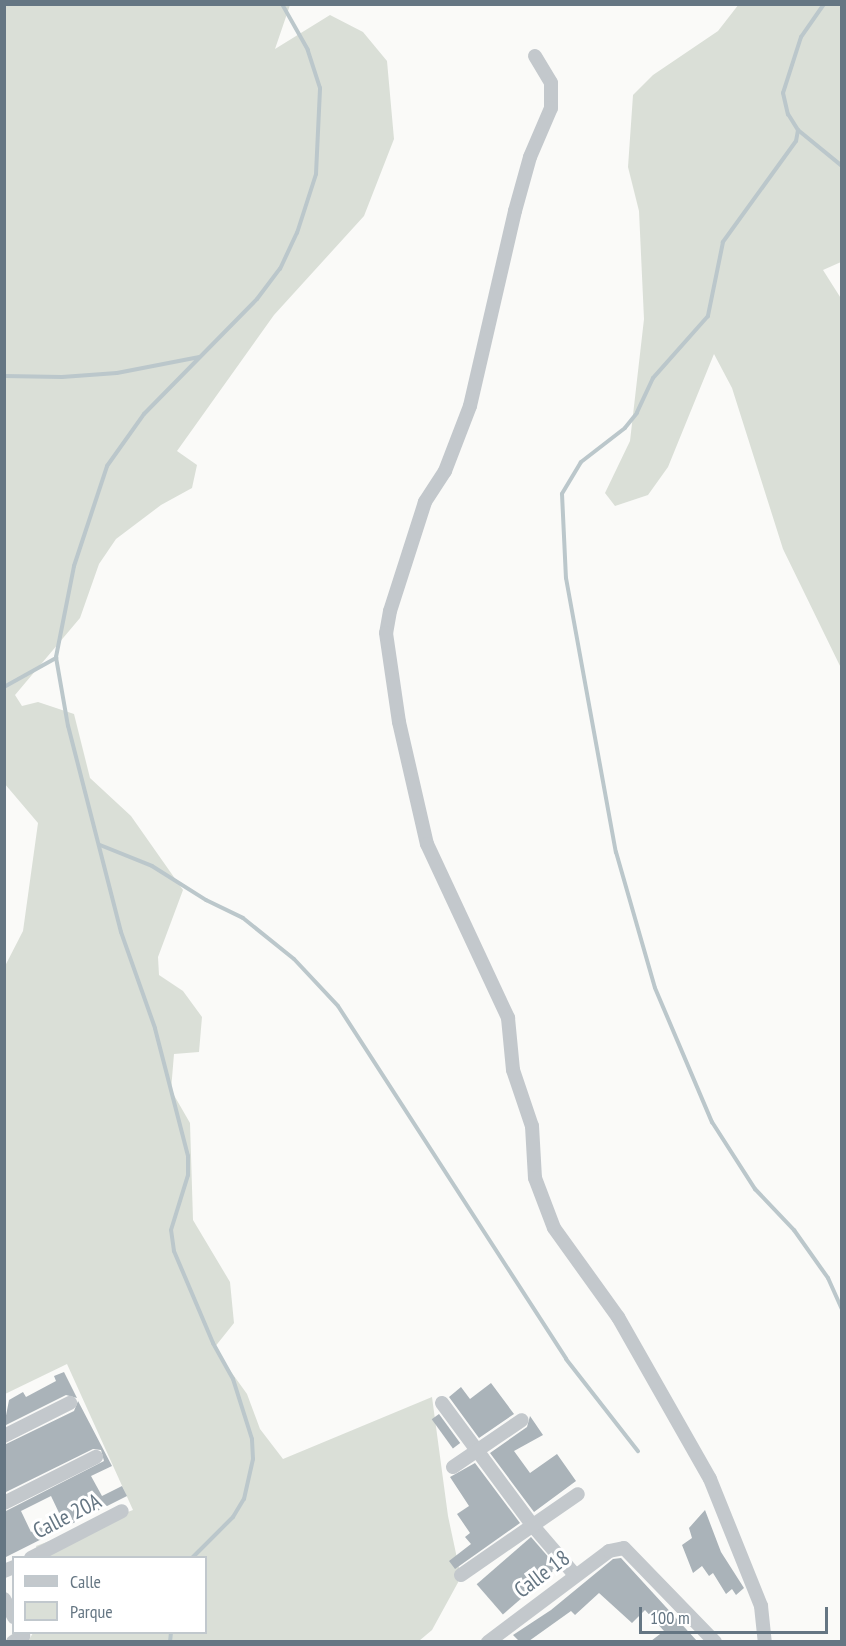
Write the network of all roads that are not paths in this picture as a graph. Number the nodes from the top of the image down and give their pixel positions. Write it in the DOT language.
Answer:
graph roads {
  1 [pos="535,56"];
  2 [pos="70,1403"];
  3 [pos="442,1403"];
  4 [pos="522,1420"];
  5 [pos="4,1436"];
  6 [pos="475,1450"];
  7 [pos="96,1457"];
  8 [pos="453,1467"];
  9 [pos="578,1494"];
  10 [pos="4,1503"];
  11 [pos="122,1511"];
  12 [pos="533,1526"];
  13 [pos="33,1556"];
  14 [pos="461,1575"];
  15 [pos="575,1575"];
  16 [pos="4,1599"];
  17 [pos="12,1613"];
  18 [pos="498,1639"];
  19 [pos="715,1641"];
  20 [pos="765,1641"];
  1 -- 20 [label="street"];
  2 -- 5 [label="street"];
  3 -- 6 [label="street"];
  4 -- 6 [label="street"];
  6 -- 8 [label="street"];
  6 -- 12 [label="street"];
  7 -- 10 [label="street"];
  9 -- 12 [label="street"];
  11 -- 13 [label="street, Calle 20A"];
  12 -- 14 [label="street"];
  12 -- 15 [label="street"];
  15 -- 18 [label="street, Calle 18"];
  15 -- 19 [label="street, Calle 18"];
  16 -- 17 [label="street"];
}
